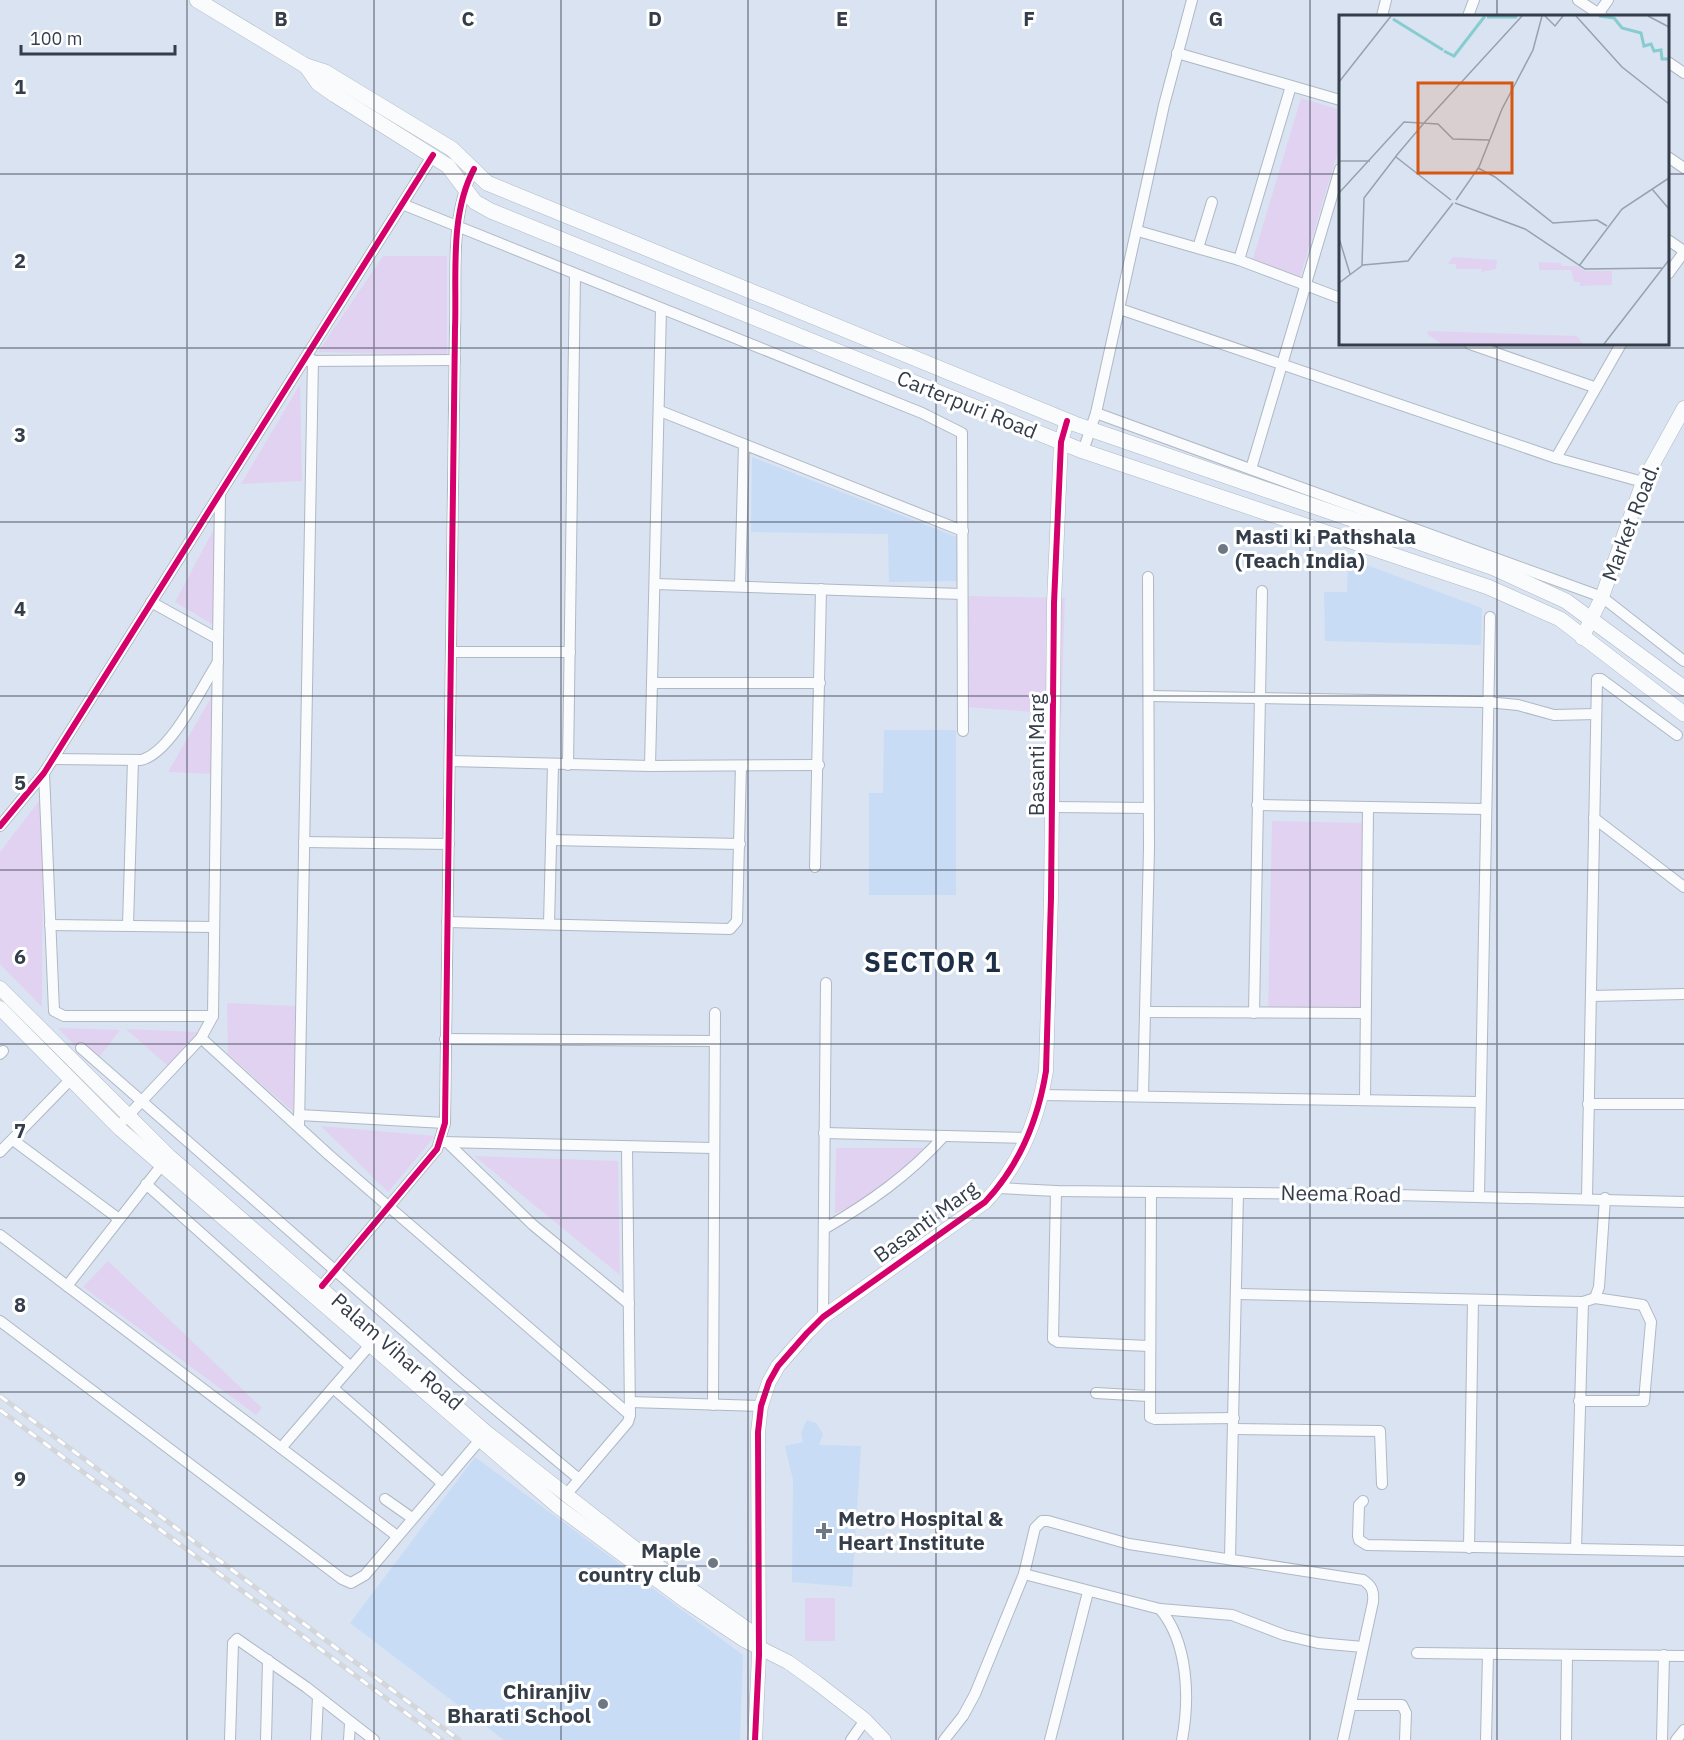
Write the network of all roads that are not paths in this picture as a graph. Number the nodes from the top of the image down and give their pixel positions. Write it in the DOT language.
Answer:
graph roads {
  1 [pos="197,0"];
  2 [pos="1192,0"];
  3 [pos="1386,0"];
  4 [pos="1474,0"];
  5 [pos="1578,0"];
  6 [pos="1608,0"];
  7 [pos="1382,15"];
  8 [pos="1468,15"];
  9 [pos="1600,15"];
  10 [pos="1177,53"];
  11 [pos="1669,63"];
  12 [pos="306,66"];
  13 [pos="1684,73"];
  14 [pos="1291,86"];
  15 [pos="1339,99"];
  16 [pos="433,155"];
  17 [pos="1669,158"];
  18 [pos="1684,168"];
  19 [pos="474,170"];
  20 [pos="1339,175"];
  21 [pos="464,188"];
  22 [pos="1212,202"];
  23 [pos="402,204"];
  24 [pos="1329,207"];
  25 [pos="1339,210"];
  26 [pos="459,226"];
  27 [pos="1138,231"];
  28 [pos="1669,241"];
  29 [pos="1198,248"];
  30 [pos="1684,252"];
  31 [pos="1239,260"];
  32 [pos="1669,273"];
  33 [pos="575,274"];
  34 [pos="1306,286"];
  35 [pos="1339,297"];
  36 [pos="661,309"];
  37 [pos="1120,309"];
  38 [pos="1473,345"];
  39 [pos="1620,345"];
  40 [pos="455,360"];
  41 [pos="308,361"];
  42 [pos="1282,365"];
  43 [pos="1594,387"];
  44 [pos="1684,408"];
  45 [pos="660,411"];
  46 [pos="1096,413"];
  47 [pos="1067,421"];
  48 [pos="1090,428"];
  49 [pos="1061,442"];
  50 [pos="744,445"];
  51 [pos="1083,451"];
  52 [pos="1556,458"];
  53 [pos="1251,469"];
  54 [pos="1642,482"];
  55 [pos="220,494"];
  56 [pos="963,531"];
  57 [pos="1148,577"];
  58 [pos="656,584"];
  59 [pos="740,585"];
  60 [pos="821,589"];
  61 [pos="1262,591"];
  62 [pos="962,594"];
  63 [pos="1602,597"];
  64 [pos="151,602"];
  65 [pos="1490,617"];
  66 [pos="1592,620"];
  67 [pos="1582,638"];
  68 [pos="218,639"];
  69 [pos="451,652"];
  70 [pos="570,652"];
  71 [pos="1684,661"];
  72 [pos="218,662"];
  73 [pos="652,683"];
  74 [pos="820,683"];
  75 [pos="1684,687"];
  76 [pos="1150,696"];
  77 [pos="1261,698"];
  78 [pos="1486,702"];
  79 [pos="1596,714"];
  80 [pos="1684,714"];
  81 [pos="963,731"];
  82 [pos="1677,735"];
  83 [pos="53,759"];
  84 [pos="133,760"];
  85 [pos="450,761"];
  86 [pos="553,765"];
  87 [pos="568,765"];
  88 [pos="819,765"];
  89 [pos="650,766"];
  90 [pos="741,766"];
  91 [pos="44,773"];
  92 [pos="1257,805"];
  93 [pos="1053,807"];
  94 [pos="1149,808"];
  95 [pos="1368,808"];
  96 [pos="1485,809"];
  97 [pos="1594,818"];
  98 [pos="0,826"];
  99 [pos="551,840"];
  100 [pos="304,842"];
  101 [pos="449,844"];
  102 [pos="740,844"];
  103 [pos="815,867"];
  104 [pos="1684,886"];
  105 [pos="447,922"];
  106 [pos="549,924"];
  107 [pos="50,925"];
  108 [pos="128,925"];
  109 [pos="214,927"];
  110 [pos="826,983"];
  111 [pos="0,988"];
  112 [pos="1684,994"];
  113 [pos="1591,996"];
  114 [pos="0,1008"];
  115 [pos="1146,1012"];
  116 [pos="715,1013"];
  117 [pos="1254,1013"];
  118 [pos="1365,1013"];
  119 [pos="213,1016"];
  120 [pos="201,1038"];
  121 [pos="445,1039"];
  122 [pos="715,1041"];
  123 [pos="81,1048"];
  124 [pos="71,1078"];
  125 [pos="1042,1095"];
  126 [pos="1143,1095"];
  127 [pos="1365,1099"];
  128 [pos="1479,1102"];
  129 [pos="141,1103"];
  130 [pos="1588,1104"];
  131 [pos="1684,1104"];
  132 [pos="299,1115"];
  133 [pos="122,1121"];
  134 [pos="445,1124"];
  135 [pos="299,1127"];
  136 [pos="824,1132"];
  137 [pos="944,1136"];
  138 [pos="1027,1138"];
  139 [pos="13,1140"];
  140 [pos="445,1143"];
  141 [pos="627,1147"];
  142 [pos="713,1148"];
  143 [pos="0,1152"];
  144 [pos="165,1160"];
  145 [pos="146,1184"];
  146 [pos="999,1188"];
  147 [pos="1056,1191"];
  148 [pos="1151,1192"];
  149 [pos="1238,1193"];
  150 [pos="1479,1196"];
  151 [pos="1587,1198"];
  152 [pos="1605,1198"];
  153 [pos="1684,1202"];
  154 [pos="390,1208"];
  155 [pos="119,1219"];
  156 [pos="824,1229"];
  157 [pos="0,1235"];
  158 [pos="336,1270"];
  159 [pos="67,1286"];
  160 [pos="322,1286"];
  161 [pos="1237,1294"];
  162 [pos="1595,1298"];
  163 [pos="1473,1300"];
  164 [pos="1584,1302"];
  165 [pos="629,1304"];
  166 [pos="823,1317"];
  167 [pos="0,1321"];
  168 [pos="375,1340"];
  169 [pos="1149,1346"];
  170 [pos="351,1367"];
  171 [pos="333,1388"];
  172 [pos="1096,1394"];
  173 [pos="1148,1396"];
  174 [pos="1579,1401"];
  175 [pos="630,1402"];
  176 [pos="713,1405"];
  177 [pos="761,1406"];
  178 [pos="630,1415"];
  179 [pos="1234,1423"];
  180 [pos="483,1436"];
  181 [pos="282,1448"];
  182 [pos="579,1479"];
  183 [pos="442,1483"];
  184 [pos="1382,1484"];
  185 [pos="565,1496"];
  186 [pos="385,1499"];
  187 [pos="1363,1501"];
  188 [pos="412,1518"];
  189 [pos="397,1536"];
  190 [pos="1469,1548"];
  191 [pos="1576,1549"];
  192 [pos="1684,1551"];
  193 [pos="1230,1558"];
  194 [pos="1024,1574"];
  195 [pos="1088,1592"];
  196 [pos="1160,1609"];
  197 [pos="758,1644"];
  198 [pos="1363,1647"];
  199 [pos="1417,1653"];
  200 [pos="1488,1654"];
  201 [pos="1568,1655"];
  202 [pos="1664,1655"];
  203 [pos="1684,1656"];
  204 [pos="268,1660"];
  205 [pos="318,1697"];
  206 [pos="1350,1705"];
  207 [pos="865,1720"];
  208 [pos="350,1723"];
  209 [pos="1684,1730"];
  210 [pos="230,1740"];
  211 [pos="266,1740"];
  212 [pos="316,1740"];
  213 [pos="349,1740"];
  214 [pos="374,1740"];
  215 [pos="755,1740"];
  216 [pos="851,1740"];
  217 [pos="884,1740"];
  218 [pos="944,1740"];
  219 [pos="1050,1740"];
  220 [pos="1182,1740"];
  221 [pos="1343,1740"];
  222 [pos="1405,1740"];
  223 [pos="1486,1740"];
  224 [pos="1566,1740"];
  225 [pos="1662,1740"];
  226 [pos="1676,1740"];
  1 -- 12 [label="main road, Carterpuri Road"];
  2 -- 10 [label="street"];
  3 -- 7 [label="street"];
  4 -- 8 [label="street"];
  5 -- 9 [label="street"];
  6 -- 9 [label="street"];
  10 -- 14 [label="street"];
  10 -- 27 [label="street"];
  11 -- 13 [label="street"];
  12 -- 16 [label="main road, Carterpuri Road"];
  12 -- 19 [label="main road, Carterpuri Road"];
  14 -- 15 [label="street"];
  14 -- 31 [label="street"];
  16 -- 21 [label="main road, Carterpuri Road"];
  16 -- 23 [label="street"];
  17 -- 18 [label="street"];
  19 -- 21 [label="street"];
  19 -- 47 [label="main road, Carterpuri Road"];
  20 -- 24 [label="street"];
  21 -- 26 [label="street"];
  21 -- 49 [label="main road, Carterpuri Road"];
  22 -- 29 [label="street"];
  23 -- 26 [label="street"];
  23 -- 41 [label="street"];
  24 -- 25 [label="street"];
  24 -- 34 [label="street"];
  26 -- 33 [label="street"];
  26 -- 40 [label="street"];
  27 -- 29 [label="street"];
  27 -- 37 [label="street"];
  28 -- 30 [label="street"];
  29 -- 31 [label="street"];
  30 -- 32 [label="street"];
  31 -- 34 [label="street"];
  33 -- 36 [label="street"];
  33 -- 70 [label="street"];
  34 -- 35 [label="street"];
  34 -- 42 [label="street"];
  36 -- 45 [label="street"];
  36 -- 56 [label="street"];
  37 -- 42 [label="street"];
  37 -- 46 [label="street"];
  38 -- 43 [label="street"];
  39 -- 43 [label="street"];
  40 -- 41 [label="street"];
  40 -- 69 [label="street"];
  41 -- 55 [label="street"];
  41 -- 100 [label="street"];
  42 -- 52 [label="street"];
  42 -- 53 [label="street"];
  43 -- 52 [label="street"];
  44 -- 54 [label="street, Market Road."];
  45 -- 50 [label="street"];
  45 -- 58 [label="street"];
  46 -- 48 [label="street"];
  46 -- 53 [label="street"];
  47 -- 48 [label="main road, Carterpuri Road"];
  47 -- 49 [label="street, Basanti Marg"];
  48 -- 51 [label="street"];
  48 -- 66 [label="main road, Carterpuri Road"];
  49 -- 51 [label="main road, Carterpuri Road"];
  49 -- 93 [label="street, Basanti Marg"];
  50 -- 56 [label="street"];
  50 -- 59 [label="street"];
  51 -- 67 [label="main road, Carterpuri Road"];
  52 -- 54 [label="street"];
  53 -- 63 [label="street"];
  54 -- 63 [label="street, Market Road."];
  55 -- 64 [label="street"];
  55 -- 68 [label="street"];
  56 -- 62 [label="street"];
  57 -- 76 [label="street"];
  58 -- 59 [label="street"];
  58 -- 73 [label="street"];
  59 -- 60 [label="street"];
  60 -- 62 [label="street"];
  60 -- 74 [label="street"];
  61 -- 77 [label="street"];
  62 -- 81 [label="street"];
  63 -- 66 [label="street, Market Road."];
  63 -- 71 [label="street"];
  64 -- 68 [label="street"];
  64 -- 83 [label="street"];
  65 -- 78 [label="street"];
  66 -- 67 [label="street, Market Road."];
  66 -- 75 [label="main road, Carterpuri Road"];
  67 -- 80 [label="main road, Carterpuri Road"];
  68 -- 72 [label="street"];
  69 -- 70 [label="street"];
  69 -- 85 [label="street"];
  70 -- 87 [label="street"];
  72 -- 84 [label="street"];
  72 -- 109 [label="street"];
  73 -- 74 [label="street"];
  73 -- 89 [label="street"];
  74 -- 88 [label="street"];
  76 -- 77 [label="street"];
  76 -- 94 [label="street"];
  77 -- 78 [label="street"];
  77 -- 92 [label="street"];
  78 -- 79 [label="street"];
  78 -- 96 [label="street"];
  79 -- 82 [label="street"];
  79 -- 97 [label="street"];
  83 -- 84 [label="street"];
  83 -- 91 [label="street"];
  84 -- 108 [label="street"];
  85 -- 86 [label="street"];
  85 -- 101 [label="street"];
  86 -- 87 [label="street"];
  86 -- 99 [label="street"];
  87 -- 89 [label="street"];
  88 -- 90 [label="street"];
  88 -- 103 [label="street"];
  89 -- 90 [label="street"];
  90 -- 102 [label="street"];
  91 -- 98 [label="street"];
  91 -- 107 [label="street"];
  92 -- 95 [label="street"];
  92 -- 117 [label="street"];
  93 -- 94 [label="street"];
  93 -- 125 [label="street, Basanti Marg"];
  94 -- 115 [label="street"];
  95 -- 96 [label="street"];
  95 -- 118 [label="street"];
  96 -- 128 [label="street"];
  97 -- 104 [label="street"];
  97 -- 113 [label="street"];
  99 -- 102 [label="street"];
  99 -- 106 [label="street"];
  100 -- 101 [label="street"];
  100 -- 132 [label="street"];
  101 -- 105 [label="street"];
  102 -- 106 [label="street"];
  105 -- 106 [label="street"];
  105 -- 121 [label="street"];
  107 -- 108 [label="street"];
  107 -- 119 [label="street"];
  108 -- 109 [label="street"];
  109 -- 119 [label="street"];
  110 -- 136 [label="street"];
  111 -- 133 [label="street, Palam Vihar Road"];
  112 -- 113 [label="street"];
  113 -- 130 [label="street"];
  114 -- 124 [label="street, Palam Vihar Road"];
  115 -- 117 [label="street"];
  115 -- 126 [label="street"];
  116 -- 122 [label="street"];
  117 -- 118 [label="street"];
  118 -- 127 [label="street"];
  119 -- 120 [label="street"];
  120 -- 129 [label="street"];
  120 -- 135 [label="street"];
  121 -- 122 [label="street"];
  121 -- 134 [label="street"];
  122 -- 142 [label="street"];
  123 -- 129 [label="street"];
  124 -- 133 [label="street, Palam Vihar Road"];
  124 -- 139 [label="street"];
  125 -- 126 [label="street"];
  125 -- 138 [label="street, Basanti Marg"];
  126 -- 127 [label="street"];
  127 -- 128 [label="street"];
  128 -- 150 [label="street"];
  129 -- 133 [label="street"];
  129 -- 158 [label="street"];
  130 -- 131 [label="street"];
  130 -- 151 [label="street"];
  132 -- 134 [label="street"];
  132 -- 135 [label="street"];
  133 -- 144 [label="street, Palam Vihar Road"];
  134 -- 140 [label="street"];
  135 -- 154 [label="street"];
  136 -- 137 [label="street"];
  136 -- 156 [label="street"];
  137 -- 138 [label="street"];
  137 -- 156 [label="street"];
  138 -- 146 [label="street, Basanti Marg"];
  139 -- 143 [label="street"];
  139 -- 155 [label="street"];
  140 -- 141 [label="street"];
  140 -- 154 [label="street"];
  140 -- 165 [label="street"];
  141 -- 142 [label="street"];
  141 -- 165 [label="street"];
  142 -- 176 [label="street"];
  144 -- 145 [label="street"];
  144 -- 160 [label="street, Palam Vihar Road"];
  144 -- 168 [label="street, Palam Vihar Road"];
  145 -- 155 [label="street"];
  145 -- 170 [label="street"];
  146 -- 147 [label="street, Neema Road"];
  146 -- 166 [label="street, Basanti Marg"];
  147 -- 148 [label="street, Neema Road"];
  147 -- 169 [label="street"];
  148 -- 149 [label="street, Neema Road"];
  148 -- 169 [label="street"];
  149 -- 150 [label="street, Neema Road"];
  149 -- 161 [label="street"];
  150 -- 151 [label="street, Neema Road"];
  151 -- 152 [label="street, Neema Road"];
  152 -- 153 [label="street, Neema Road"];
  152 -- 162 [label="street"];
  154 -- 158 [label="street"];
  154 -- 178 [label="street"];
  155 -- 159 [label="street"];
  156 -- 166 [label="street"];
  157 -- 159 [label="street"];
  158 -- 160 [label="street"];
  158 -- 182 [label="street"];
  159 -- 181 [label="street"];
  160 -- 168 [label="street, Palam Vihar Road"];
  161 -- 163 [label="street"];
  161 -- 179 [label="street"];
  162 -- 164 [label="street"];
  162 -- 174 [label="street"];
  163 -- 164 [label="street"];
  163 -- 190 [label="street"];
  164 -- 174 [label="street"];
  165 -- 175 [label="street"];
  166 -- 177 [label="street, Basanti Marg"];
  167 -- 189 [label="street"];
  168 -- 170 [label="street"];
  168 -- 180 [label="street, Palam Vihar Road"];
  169 -- 173 [label="street"];
  170 -- 171 [label="street"];
  171 -- 181 [label="street"];
  171 -- 183 [label="street"];
  172 -- 173 [label="street"];
  173 -- 179 [label="street"];
  174 -- 191 [label="street"];
  175 -- 176 [label="street"];
  175 -- 178 [label="street"];
  176 -- 177 [label="street"];
  177 -- 197 [label="street, Basanti Marg"];
  178 -- 182 [label="street"];
  179 -- 184 [label="street"];
  179 -- 193 [label="street"];
  180 -- 183 [label="street"];
  180 -- 185 [label="street, Palam Vihar Road"];
  180 -- 197 [label="street, Palam Vihar Road"];
  181 -- 189 [label="street"];
  182 -- 185 [label="street"];
  183 -- 188 [label="street"];
  185 -- 197 [label="street, Palam Vihar Road"];
  186 -- 188 [label="street"];
  187 -- 190 [label="street"];
  188 -- 189 [label="street"];
  190 -- 191 [label="street"];
  191 -- 192 [label="street"];
  193 -- 194 [label="street"];
  193 -- 198 [label="street"];
  194 -- 195 [label="street"];
  194 -- 218 [label="street"];
  195 -- 196 [label="street"];
  195 -- 219 [label="street"];
  196 -- 198 [label="street"];
  196 -- 220 [label="street"];
  197 -- 207 [label="street, Palam Vihar Road"];
  197 -- 215 [label="street, Basanti Marg"];
  198 -- 206 [label="street"];
  199 -- 200 [label="street"];
  200 -- 201 [label="street"];
  200 -- 223 [label="street"];
  201 -- 202 [label="street"];
  201 -- 224 [label="street"];
  202 -- 203 [label="street"];
  202 -- 225 [label="street"];
  204 -- 205 [label="street"];
  204 -- 210 [label="street"];
  204 -- 211 [label="street"];
  205 -- 208 [label="street"];
  205 -- 212 [label="street"];
  206 -- 221 [label="street"];
  206 -- 222 [label="street"];
  207 -- 216 [label="street"];
  207 -- 217 [label="street, Palam Vihar Road"];
  208 -- 213 [label="street"];
  208 -- 214 [label="street"];
  209 -- 226 [label="street"];
}
